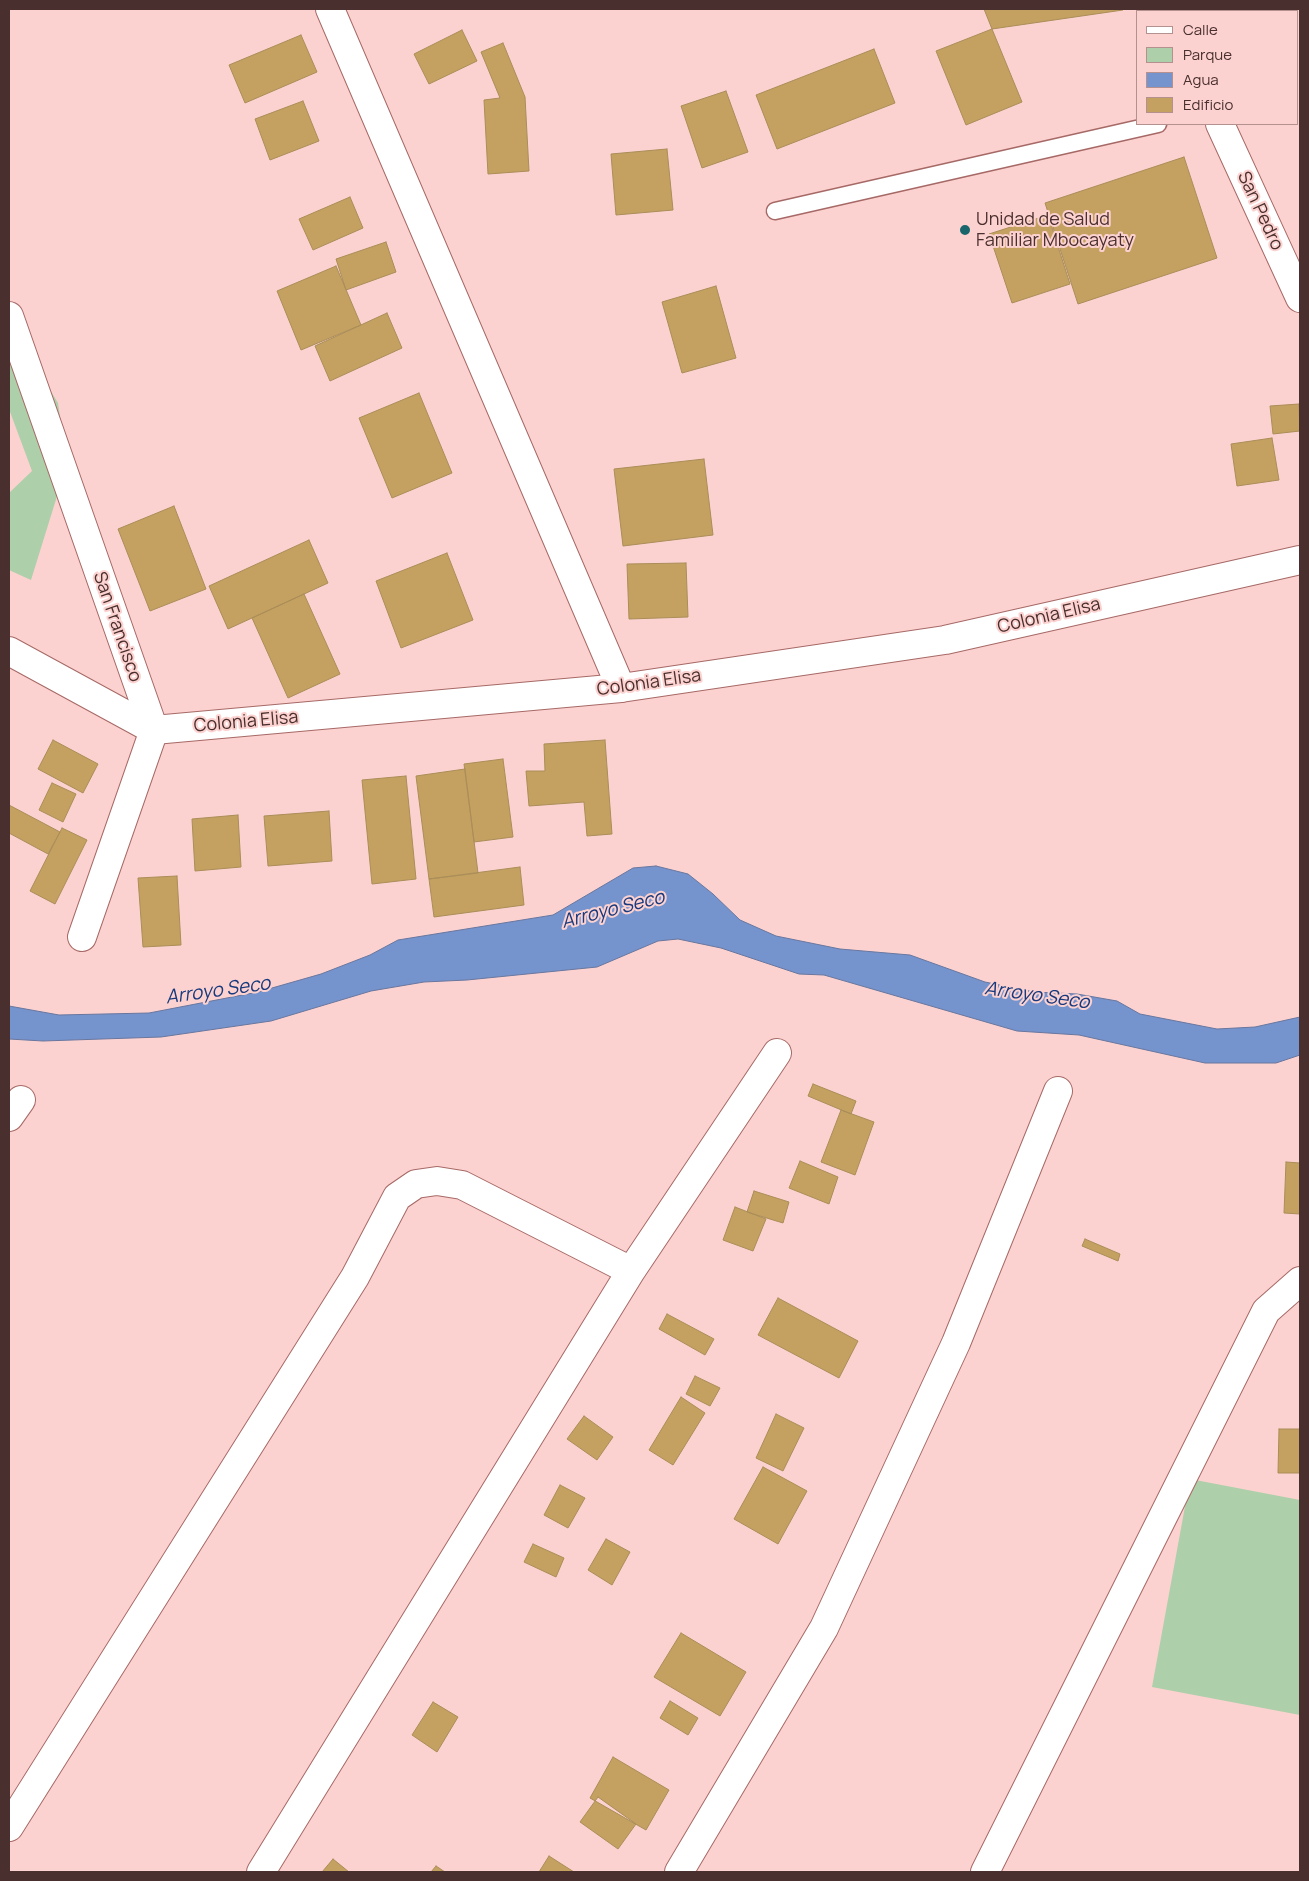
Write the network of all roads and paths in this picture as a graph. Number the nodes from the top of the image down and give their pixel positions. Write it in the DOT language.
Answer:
graph roads {
  1 [pos="330,9"];
  2 [pos="1154,125"];
  3 [pos="1220,125"];
  4 [pos="775,211"];
  5 [pos="1300,298"];
  6 [pos="9,316"];
  7 [pos="1300,560"];
  8 [pos="9,651"];
  9 [pos="621,688"];
  10 [pos="154,730"];
  11 [pos="82,938"];
  12 [pos="777,1053"];
  13 [pos="1058,1091"];
  14 [pos="631,1271"];
  15 [pos="1300,1282"];
  16 [pos="9,1827"];
  17 [pos="261,1872"];
  18 [pos="679,1872"];
  19 [pos="985,1872"];
  1 -- 9 [label="street"];
  2 -- 4 [label="lane"];
  3 -- 5 [label="street, San Pedro"];
  6 -- 10 [label="street, San Francisco"];
  7 -- 9 [label="street, Colonia Elisa"];
  8 -- 10 [label="street"];
  9 -- 10 [label="street, Colonia Elisa"];
  10 -- 11 [label="street"];
  12 -- 14 [label="street"];
  13 -- 18 [label="street"];
  14 -- 16 [label="street"];
  14 -- 17 [label="street"];
  15 -- 19 [label="street"];
}
